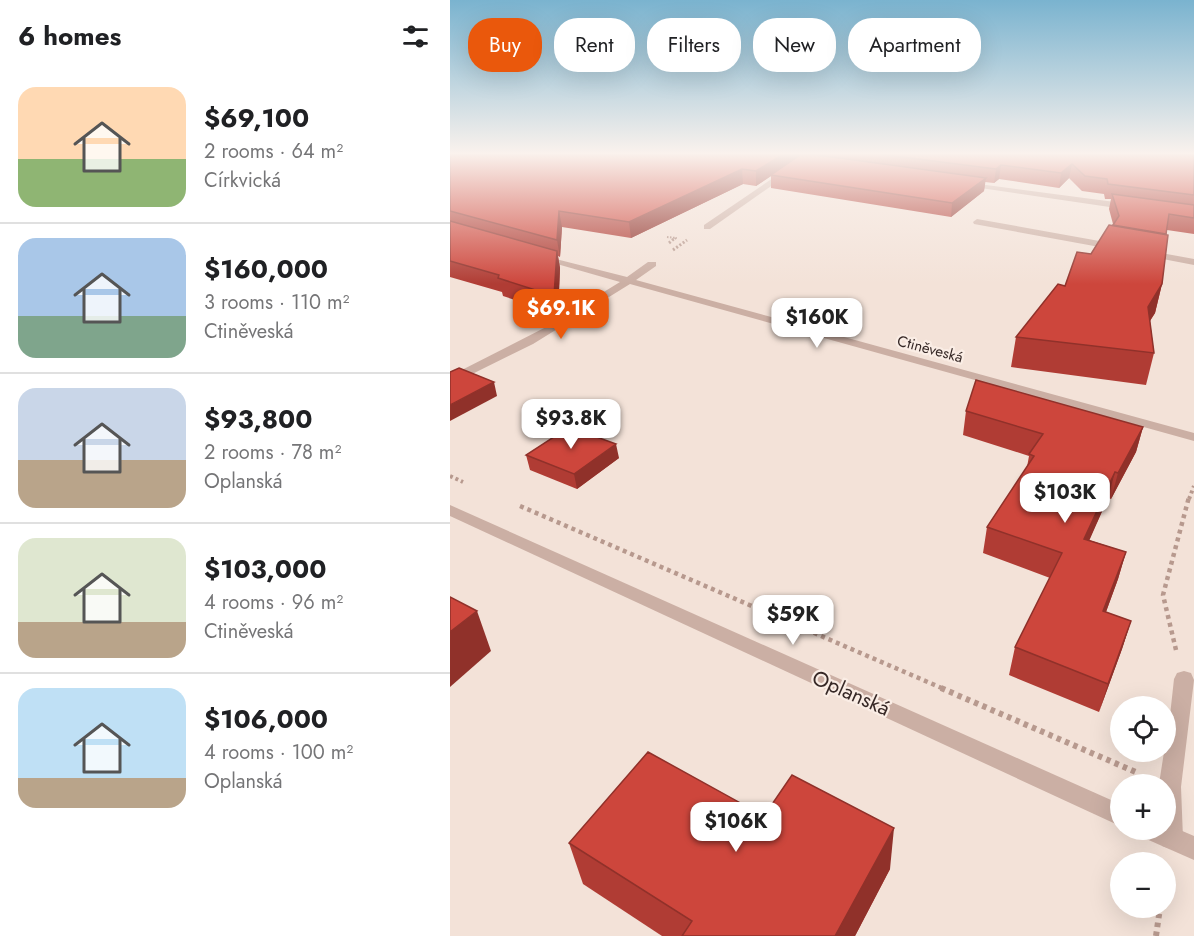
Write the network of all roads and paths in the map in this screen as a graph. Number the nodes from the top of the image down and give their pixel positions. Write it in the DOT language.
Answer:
graph roads {
  1 [pos="750,197"];
  2 [pos="1058,197"];
  3 [pos="1135,208"];
  4 [pos="977,222"];
  5 [pos="708,226"];
  6 [pos="1124,249"];
  7 [pos="1136,251"];
  8 [pos="530,254"];
  9 [pos="1194,262"];
  10 [pos="652,264"];
  11 [pos="627,282"];
  12 [pos="450,381"];
  13 [pos="1194,437"];
  14 [pos="450,476"];
  15 [pos="472,486"];
  16 [pos="1194,486"];
  17 [pos="516,505"];
  18 [pos="450,510"];
  19 [pos="1184,680"];
  20 [pos="1141,774"];
  21 [pos="1172,774"];
  22 [pos="1110,810"];
  23 [pos="1175,840"];
  24 [pos="1194,848"];
  25 [pos="1159,918"];
  26 [pos="1156,936"];
  1 -- 5 [label="street"];
  2 -- 3 [label="street"];
  4 -- 6 [label="street"];
  5 -- 10 [label="path"];
  7 -- 9 [label="street"];
  8 -- 11 [label="street, Ctiněveská"];
  10 -- 11 [label="street"];
  11 -- 12 [label="street"];
  11 -- 13 [label="street, Ctiněveská"];
  14 -- 15 [label="path"];
  16 -- 19 [label="path"];
  17 -- 20 [label="path"];
  18 -- 22 [label="street, Oplanská"];
  19 -- 21 [label="street"];
  23 -- 24 [label="street"];
  25 -- 26 [label="path"];
}
